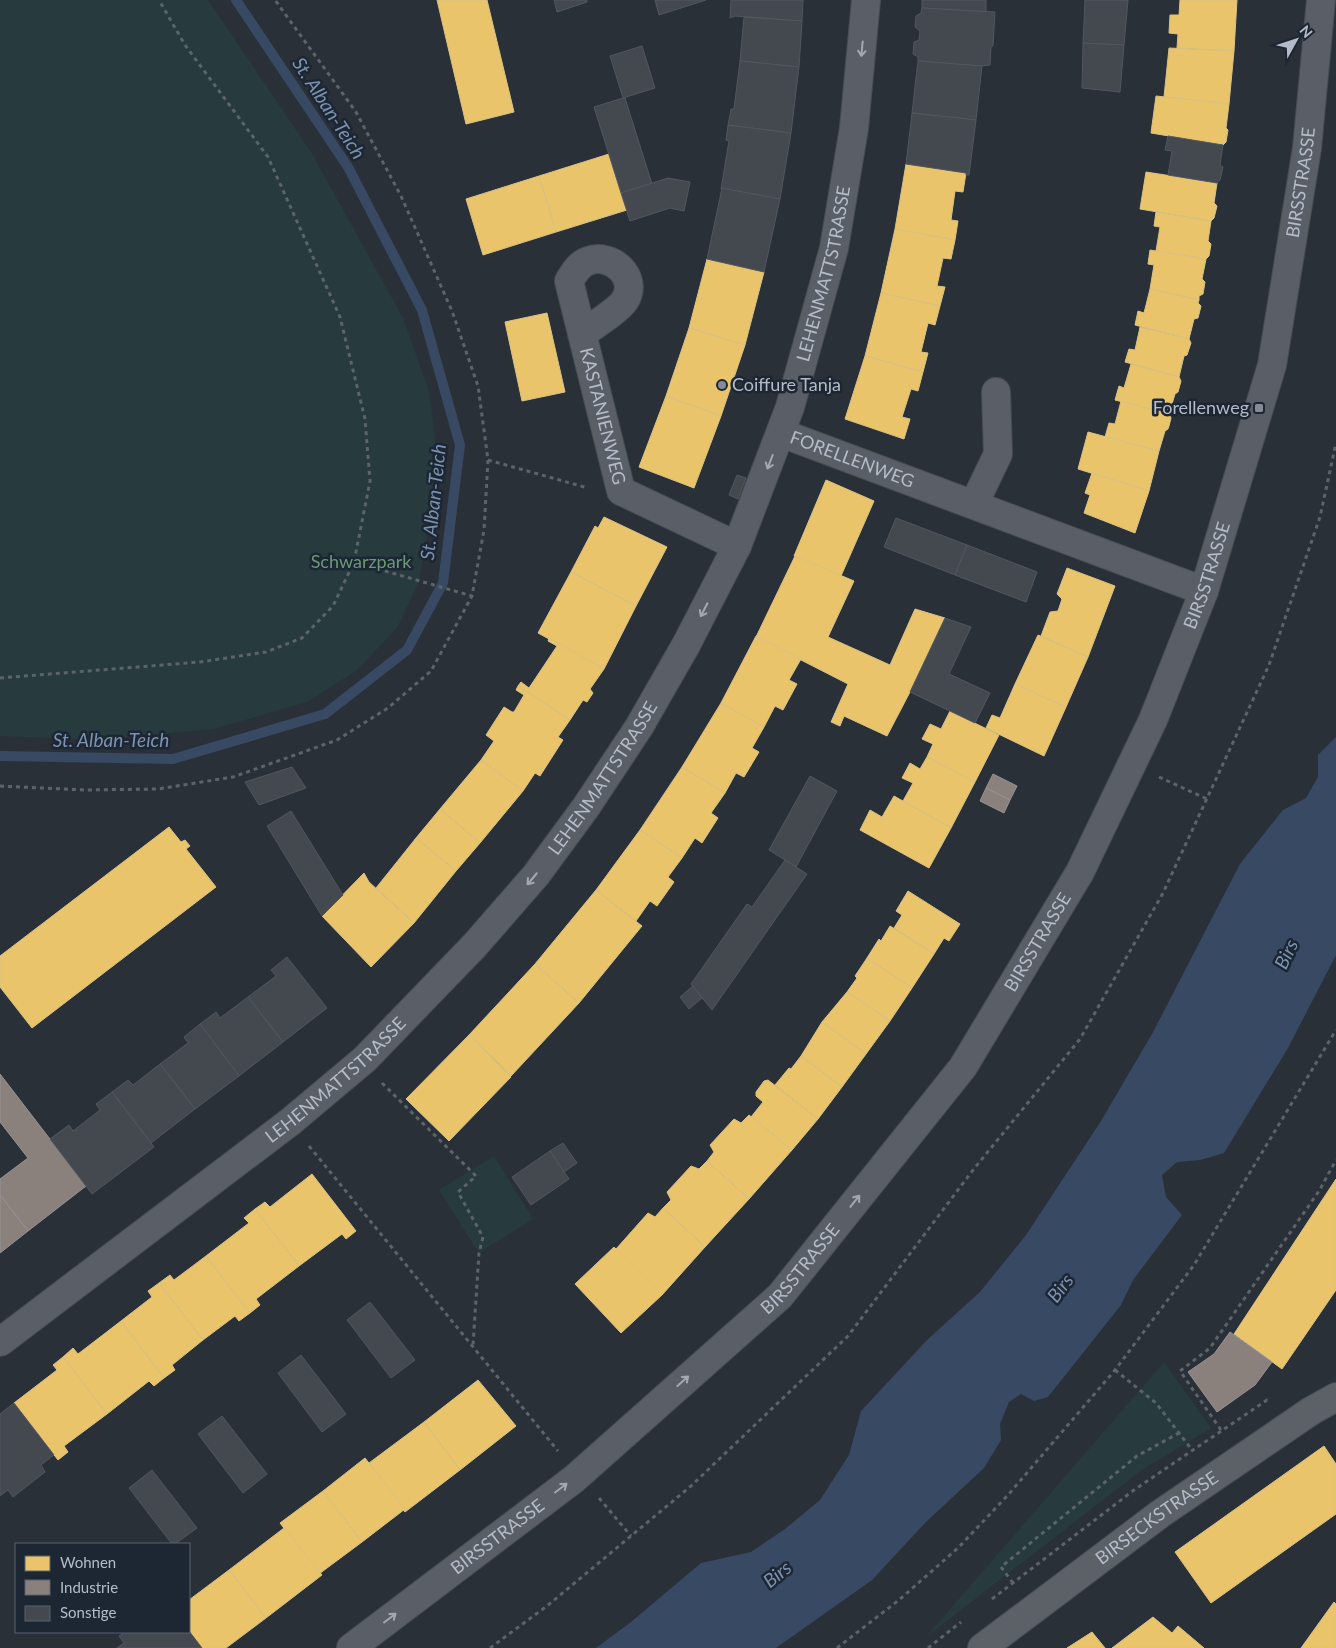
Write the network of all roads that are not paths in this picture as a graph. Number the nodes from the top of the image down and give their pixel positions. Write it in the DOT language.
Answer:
graph roads {
  1 [pos="866,0"];
  2 [pos="1321,0"];
  3 [pos="582,334"];
  4 [pos="996,392"];
  5 [pos="781,432"];
  6 [pos="974,504"];
  7 [pos="737,546"];
  8 [pos="1204,591"];
  9 [pos="0,1342"];
  10 [pos="1336,1397"];
  11 [pos="351,1648"];
  12 [pos="982,1648"];
  1 -- 5 [label="street, LEHENMATTSTRASSE, one-way"];
  2 -- 8 [label="street, BIRSSTRASSE"];
  3 -- 7 [label="street, KASTANIENWEG"];
  4 -- 6 [label="street"];
  5 -- 6 [label="street, FORELLENWEG"];
  5 -- 7 [label="street, LEHENMATTSTRASSE, one-way"];
  6 -- 8 [label="street, FORELLENWEG"];
  7 -- 9 [label="street, LEHENMATTSTRASSE, one-way"];
  11 -- 8 [label="street, BIRSSTRASSE, one-way"];
  10 -- 12 [label="main road, BIRSECKSTRASSE"];
}
